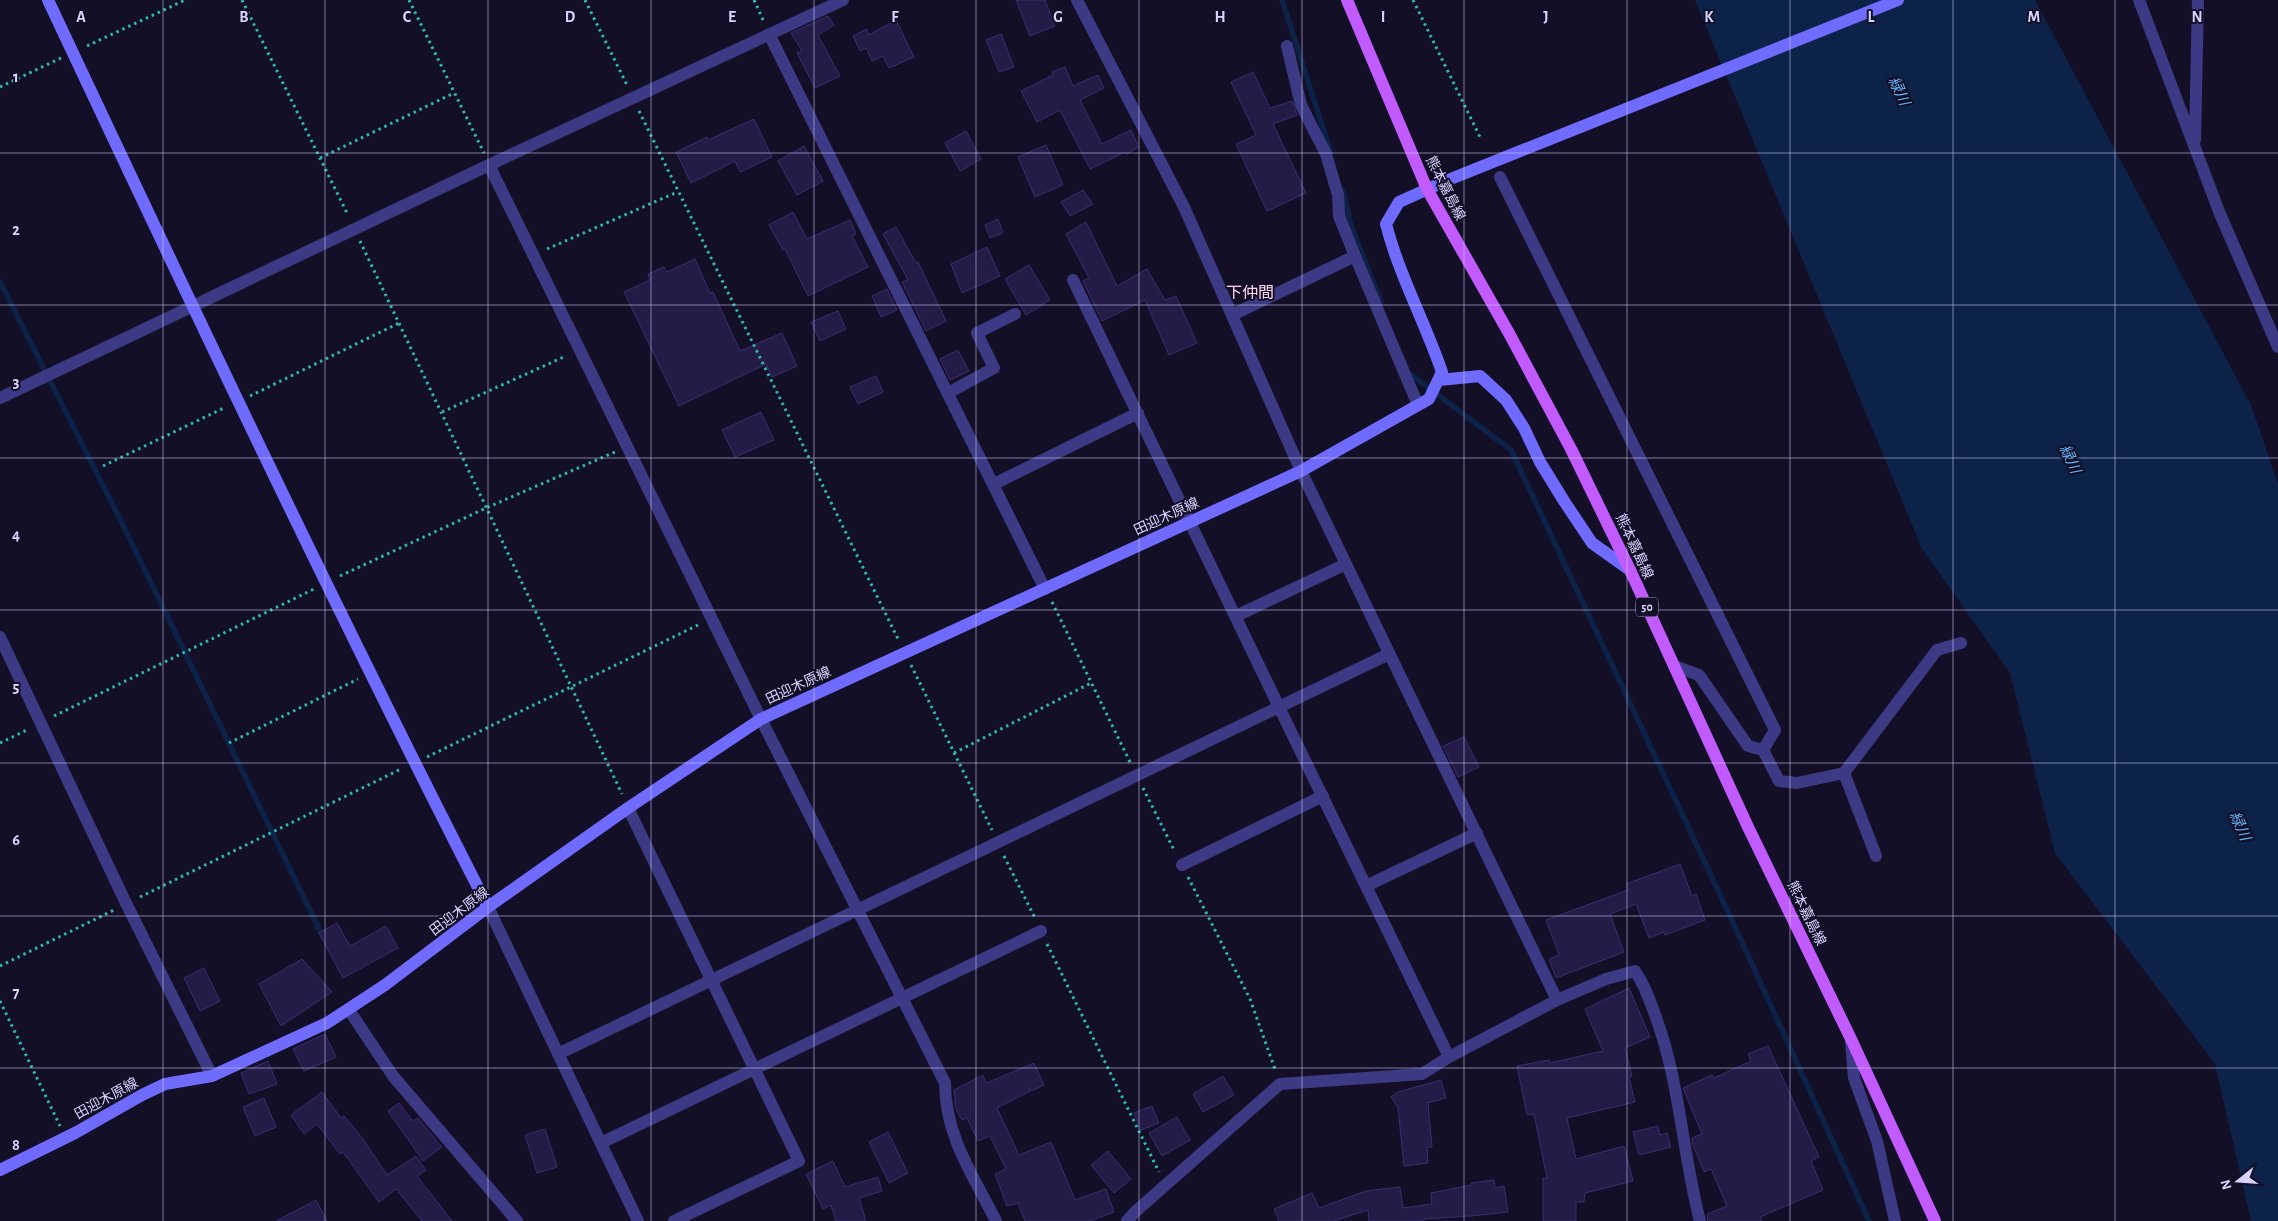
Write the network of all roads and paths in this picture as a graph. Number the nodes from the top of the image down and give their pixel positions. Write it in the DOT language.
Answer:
graph roads {
  1 [pos="48,0"];
  2 [pos="186,0"];
  3 [pos="242,0"];
  4 [pos="409,0"];
  5 [pos="585,0"];
  6 [pos="754,0"];
  7 [pos="843,0"];
  8 [pos="1077,0"];
  9 [pos="1341,0"];
  10 [pos="1347,0"];
  11 [pos="1413,0"];
  12 [pos="1898,0"];
  13 [pos="2138,0"];
  14 [pos="2198,0"];
  15 [pos="1352,14"];
  16 [pos="769,34"];
  17 [pos="1287,46"];
  18 [pos="73,53"];
  19 [pos="0,87"];
  20 [pos="454,93"];
  21 [pos="633,97"];
  22 [pos="1480,137"];
  23 [pos="2195,147"];
  24 [pos="320,158"];
  25 [pos="489,164"];
  26 [pos="1500,177"];
  27 [pos="1427,189"];
  28 [pos="676,193"];
  29 [pos="354,228"];
  30 [pos="547,249"];
  31 [pos="1355,256"];
  32 [pos="1073,280"];
  33 [pos="192,306"];
  34 [pos="1015,314"];
  35 [pos="1232,315"];
  36 [pos="399,323"];
  37 [pos="2278,347"];
  38 [pos="580,349"];
  39 [pos="1439,380"];
  40 [pos="948,393"];
  41 [pos="0,398"];
  42 [pos="238,401"];
  43 [pos="1424,402"];
  44 [pos="442,412"];
  45 [pos="1138,413"];
  46 [pos="627,447"];
  47 [pos="103,466"];
  48 [pos="1301,471"];
  49 [pos="994,484"];
  50 [pos="486,508"];
  51 [pos="1190,522"];
  52 [pos="1346,564"];
  53 [pos="1630,570"];
  54 [pos="340,576"];
  55 [pos="327,582"];
  56 [pos="1045,589"];
  57 [pos="1236,616"];
  58 [pos="712,619"];
  59 [pos="0,637"];
  60 [pos="1961,643"];
  61 [pos="905,653"];
  62 [pos="1390,654"];
  63 [pos="1674,666"];
  64 [pos="371,673"];
  65 [pos="1092,683"];
  66 [pos="571,687"];
  67 [pos="1279,707"];
  68 [pos="760,719"];
  69 [pos="41,723"];
  70 [pos="0,743"];
  71 [pos="229,743"];
  72 [pos="1762,750"];
  73 [pos="954,753"];
  74 [pos="414,763"];
  75 [pos="1844,773"];
  76 [pos="1136,774"];
  77 [pos="1322,796"];
  78 [pos="628,808"];
  79 [pos="272,832"];
  80 [pos="1477,833"];
  81 [pos="997,841"];
  82 [pos="1876,856"];
  83 [pos="1182,865"];
  84 [pos="1366,886"];
  85 [pos="488,907"];
  86 [pos="857,909"];
  87 [pos="1041,932"];
  88 [pos="711,979"];
  89 [pos="902,1000"];
  90 [pos="1558,1000"];
  91 [pos="0,1001"];
  92 [pos="349,1010"];
  93 [pos="1851,1039"];
  94 [pos="558,1054"];
  95 [pos="1449,1057"];
  96 [pos="754,1069"];
  97 [pos="212,1076"];
  98 [pos="1280,1084"];
  99 [pos="66,1137"];
  100 [pos="601,1143"];
  101 [pos="0,1170"];
  102 [pos="1165,1185"];
  103 [pos="517,1221"];
  104 [pos="638,1221"];
  105 [pos="674,1221"];
  106 [pos="996,1221"];
  107 [pos="1127,1221"];
  108 [pos="1700,1221"];
  109 [pos="1895,1221"];
  110 [pos="1935,1221"];
  1 -- 18 [label="main road"];
  2 -- 18 [label="path"];
  3 -- 24 [label="path"];
  4 -- 20 [label="path"];
  5 -- 21 [label="path"];
  6 -- 16 [label="path"];
  7 -- 16 [label="street"];
  8 -- 35 [label="street"];
  9 -- 15 [label="street"];
  10 -- 15 [label="main road, 熊本嘉島線 / 50"];
  11 -- 22 [label="path"];
  12 -- 27 [label="main road"];
  13 -- 23 [label="street"];
  14 -- 23 [label="street"];
  15 -- 27 [label="main road, 熊本嘉島線 / 50"];
  16 -- 21 [label="street"];
  16 -- 40 [label="street"];
  17 -- 31 [label="street"];
  18 -- 19 [label="path"];
  18 -- 33 [label="main road"];
  20 -- 24 [label="path"];
  20 -- 25 [label="path"];
  21 -- 25 [label="street"];
  21 -- 61 [label="path"];
  23 -- 37 [label="street"];
  24 -- 29 [label="path"];
  25 -- 29 [label="street"];
  25 -- 38 [label="street"];
  26 -- 72 [label="street"];
  27 -- 39 [label="main road"];
  27 -- 53 [label="main road, 熊本嘉島線 / 50"];
  28 -- 30 [label="path"];
  29 -- 33 [label="street"];
  29 -- 36 [label="path"];
  31 -- 35 [label="street"];
  31 -- 43 [label="street"];
  32 -- 45 [label="street"];
  33 -- 41 [label="street"];
  33 -- 42 [label="main road"];
  34 -- 40 [label="street"];
  35 -- 48 [label="street"];
  36 -- 42 [label="path"];
  36 -- 44 [label="path"];
  38 -- 44 [label="path"];
  38 -- 46 [label="street"];
  39 -- 43 [label="main road"];
  39 -- 53 [label="main road"];
  40 -- 49 [label="street"];
  42 -- 47 [label="path"];
  42 -- 55 [label="main road"];
  43 -- 48 [label="main road, 田迎木原線"];
  44 -- 50 [label="path"];
  45 -- 49 [label="street"];
  45 -- 51 [label="street"];
  46 -- 50 [label="path"];
  46 -- 58 [label="street"];
  48 -- 51 [label="main road, 田迎木原線"];
  48 -- 52 [label="street"];
  49 -- 56 [label="street"];
  50 -- 54 [label="path"];
  50 -- 66 [label="path"];
  51 -- 56 [label="main road, 田迎木原線"];
  51 -- 57 [label="street"];
  52 -- 57 [label="street"];
  52 -- 62 [label="street"];
  53 -- 63 [label="main road, 熊本嘉島線 / 50"];
  55 -- 64 [label="main road"];
  55 -- 69 [label="path"];
  56 -- 61 [label="main road, 田迎木原線"];
  56 -- 65 [label="path"];
  57 -- 67 [label="street"];
  58 -- 66 [label="path"];
  58 -- 68 [label="street"];
  59 -- 69 [label="street"];
  60 -- 75 [label="street"];
  61 -- 68 [label="main road, 田迎木原線"];
  61 -- 73 [label="path"];
  62 -- 67 [label="street"];
  62 -- 80 [label="street"];
  63 -- 72 [label="street"];
  63 -- 93 [label="main road, 熊本嘉島線 / 50"];
  64 -- 71 [label="path"];
  64 -- 74 [label="main road"];
  65 -- 73 [label="path"];
  65 -- 76 [label="path"];
  66 -- 74 [label="path"];
  66 -- 78 [label="path"];
  67 -- 76 [label="street"];
  67 -- 77 [label="street"];
  68 -- 78 [label="main road, 田迎木原線"];
  68 -- 86 [label="street"];
  69 -- 70 [label="path"];
  69 -- 97 [label="street"];
  72 -- 75 [label="street"];
  73 -- 81 [label="path"];
  74 -- 79 [label="path"];
  74 -- 85 [label="main road"];
  75 -- 82 [label="street"];
  76 -- 81 [label="street"];
  76 -- 83 [label="path"];
  77 -- 83 [label="street"];
  77 -- 84 [label="street"];
  78 -- 85 [label="main road, 田迎木原線"];
  78 -- 88 [label="street"];
  80 -- 84 [label="street"];
  80 -- 90 [label="street"];
  81 -- 86 [label="street"];
  81 -- 87 [label="path"];
  83 -- 98 [label="path"];
  84 -- 95 [label="street"];
  85 -- 92 [label="main road, 田迎木原線"];
  85 -- 94 [label="street"];
  86 -- 88 [label="street"];
  86 -- 89 [label="street"];
  87 -- 89 [label="street"];
  87 -- 102 [label="path"];
  88 -- 94 [label="street"];
  88 -- 96 [label="street"];
  89 -- 96 [label="street"];
  89 -- 106 [label="street"];
  90 -- 95 [label="street"];
  90 -- 108 [label="street"];
  91 -- 99 [label="path"];
  92 -- 97 [label="main road, 田迎木原線"];
  92 -- 103 [label="street"];
  93 -- 109 [label="street"];
  93 -- 110 [label="main road, 熊本嘉島線 / 50"];
  94 -- 100 [label="street"];
  95 -- 98 [label="street"];
  96 -- 100 [label="street"];
  96 -- 105 [label="street"];
  97 -- 99 [label="main road, 田迎木原線"];
  98 -- 102 [label="street"];
  99 -- 101 [label="main road, 田迎木原線"];
  100 -- 104 [label="street"];
  102 -- 107 [label="street"];
}
